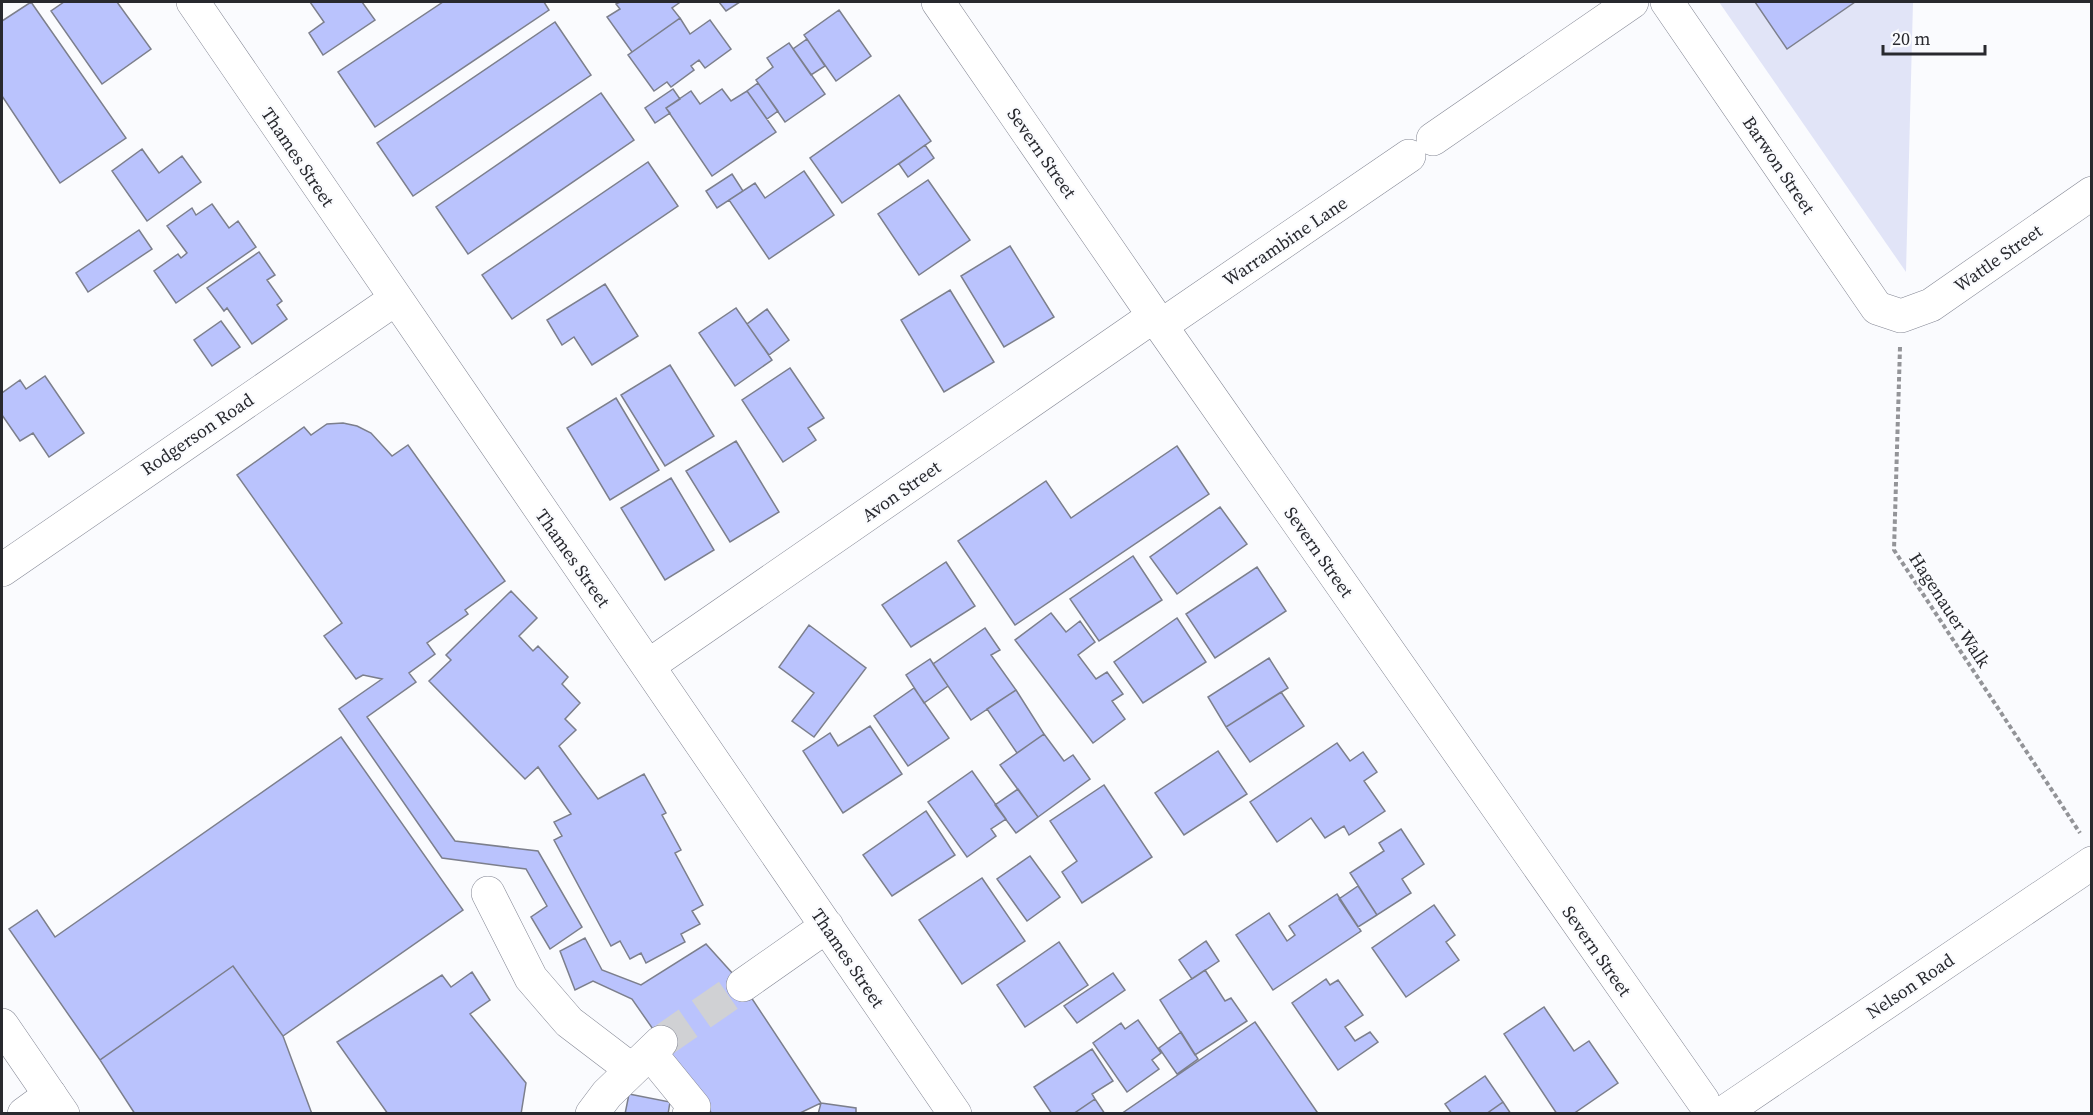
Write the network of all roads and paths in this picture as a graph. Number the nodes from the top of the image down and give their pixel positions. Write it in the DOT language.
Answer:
graph roads {
  1 [pos="193,2"];
  2 [pos="938,2"];
  3 [pos="1632,2"];
  4 [pos="1667,2"];
  5 [pos="2091,193"];
  6 [pos="394,300"];
  7 [pos="1901,316"];
  8 [pos="1158,321"];
  9 [pos="2,570"];
  10 [pos="648,666"];
  11 [pos="2089,852"];
  12 [pos="488,893"];
  13 [pos="827,926"];
  14 [pos="743,985"];
  15 [pos="2,1025"];
  16 [pos="648,1055"];
  17 [pos="46,1107"];
  18 [pos="1713,1109"];
  19 [pos="592,1113"];
  20 [pos="689,1113"];
  21 [pos="955,1113"];
  1 -- 6 [label="street, Thames Street"];
  2 -- 8 [label="street, Severn Street"];
  3 -- 8 [label="street, Warrambine Lane"];
  4 -- 7 [label="street, Barwon Street"];
  5 -- 7 [label="street, Wattle Street"];
  6 -- 9 [label="street, Rodgerson Road"];
  6 -- 10 [label="street, Thames Street"];
  7 -- 11 [label="path, Hagenauer Walk"];
  8 -- 10 [label="street, Avon Street"];
  8 -- 18 [label="street, Severn Street"];
  10 -- 13 [label="street, Thames Street"];
  11 -- 18 [label="street, Nelson Road"];
  12 -- 16 [label="street"];
  13 -- 14 [label="street"];
  13 -- 21 [label="street, Thames Street"];
  15 -- 17 [label="street"];
  16 -- 19 [label="street"];
  16 -- 20 [label="street"];
}
